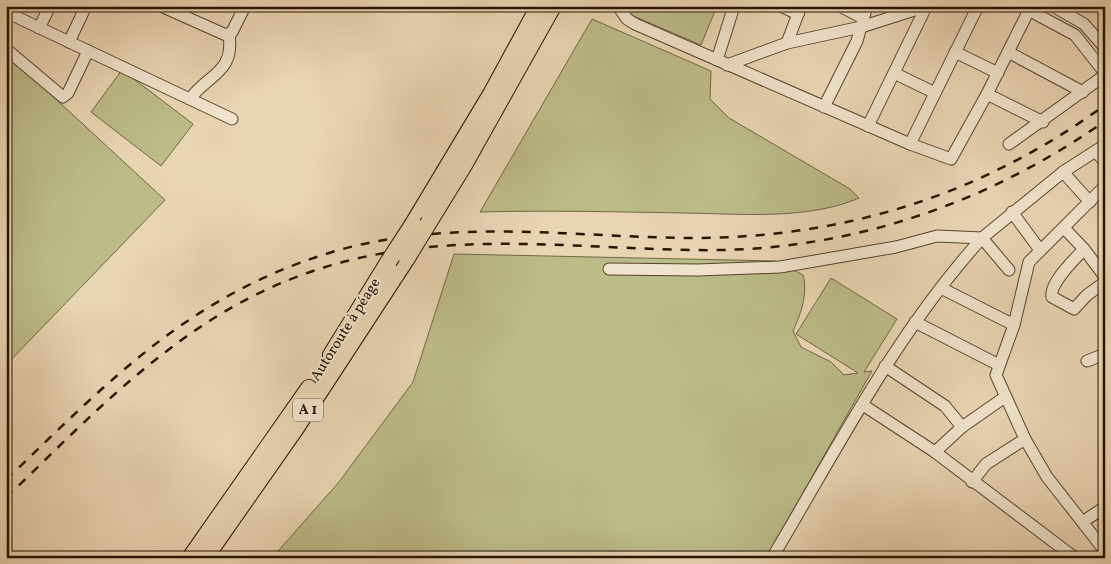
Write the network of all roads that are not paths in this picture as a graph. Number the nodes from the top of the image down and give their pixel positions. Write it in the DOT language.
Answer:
graph roads {
  1 [pos="50,6"];
  2 [pos="86,6"];
  3 [pos="161,6"];
  4 [pos="245,6"];
  5 [pos="539,6"];
  6 [pos="553,6"];
  7 [pos="618,6"];
  8 [pos="734,6"];
  9 [pos="781,6"];
  10 [pos="840,6"];
  11 [pos="867,6"];
  12 [pos="926,6"];
  13 [pos="978,6"];
  14 [pos="1053,6"];
  15 [pos="1025,8"];
  16 [pos="799,10"];
  17 [pos="6,12"];
  18 [pos="862,22"];
  19 [pos="39,28"];
  20 [pos="229,34"];
  21 [pos="69,42"];
  22 [pos="787,44"];
  23 [pos="1105,48"];
  24 [pos="6,49"];
  25 [pos="88,51"];
  26 [pos="955,52"];
  27 [pos="1008,52"];
  28 [pos="722,63"];
  29 [pos="894,73"];
  30 [pos="998,73"];
  31 [pos="1105,74"];
  32 [pos="1083,92"];
  33 [pos="935,93"];
  34 [pos="988,94"];
  35 [pos="190,99"];
  36 [pos="824,107"];
  37 [pos="232,119"];
  38 [pos="1043,122"];
  39 [pos="868,126"];
  40 [pos="910,144"];
  41 [pos="1009,144"];
  42 [pos="1100,148"];
  43 [pos="1105,162"];
  44 [pos="1063,172"];
  45 [pos="1103,191"];
  46 [pos="1090,202"];
  47 [pos="1012,212"];
  48 [pos="1064,228"];
  49 [pos="982,238"];
  50 [pos="1084,249"];
  51 [pos="1040,250"];
  52 [pos="610,269"];
  53 [pos="1009,270"];
  54 [pos="1104,276"];
  55 [pos="941,288"];
  56 [pos="915,322"];
  57 [pos="1014,325"];
  58 [pos="1105,354"];
  59 [pos="1087,361"];
  60 [pos="1000,365"];
  61 [pos="885,366"];
  62 [pos="1005,397"];
  63 [pos="863,405"];
  64 [pos="962,427"];
  65 [pos="1025,439"];
  66 [pos="935,452"];
  67 [pos="972,482"];
  68 [pos="1105,506"];
  69 [pos="1084,521"];
  70 [pos="1105,551"];
  71 [pos="190,558"];
  72 [pos="205,558"];
  73 [pos="772,558"];
  74 [pos="1075,558"];
  1 -- 19 [label="street"];
  2 -- 21 [label="street"];
  3 -- 20 [label="street"];
  4 -- 20 [label="street"];
  5 -- 71 [label="highway, Autoroute à péage / A 1, bridge"];
  6 -- 72 [label="highway, A 1, bridge"];
  7 -- 28 [label="street"];
  8 -- 28 [label="street"];
  9 -- 16 [label="street"];
  10 -- 18 [label="street"];
  11 -- 18 [label="street"];
  12 -- 18 [label="street"];
  12 -- 29 [label="street"];
  13 -- 26 [label="street"];
  14 -- 23 [label="street"];
  15 -- 27 [label="street"];
  15 -- 31 [label="street"];
  16 -- 22 [label="street"];
  17 -- 19 [label="street"];
  18 -- 22 [label="street"];
  18 -- 36 [label="street"];
  19 -- 21 [label="street"];
  20 -- 35 [label="street"];
  21 -- 25 [label="street"];
  22 -- 28 [label="street"];
  24 -- 25 [label="street"];
  25 -- 35 [label="street"];
  26 -- 30 [label="street"];
  26 -- 33 [label="street"];
  27 -- 30 [label="street"];
  27 -- 32 [label="street"];
  28 -- 36 [label="street"];
  29 -- 33 [label="street"];
  29 -- 39 [label="street"];
  30 -- 34 [label="street"];
  31 -- 32 [label="street"];
  32 -- 38 [label="street"];
  33 -- 40 [label="street"];
  34 -- 38 [label="street"];
  34 -- 40 [label="street"];
  35 -- 37 [label="street"];
  36 -- 39 [label="street"];
  38 -- 41 [label="street"];
  39 -- 40 [label="street"];
  42 -- 43 [label="street"];
  42 -- 44 [label="street"];
  44 -- 46 [label="street"];
  44 -- 47 [label="street"];
  45 -- 46 [label="street"];
  46 -- 48 [label="street"];
  47 -- 49 [label="street"];
  47 -- 51 [label="street"];
  48 -- 50 [label="street"];
  48 -- 51 [label="street"];
  49 -- 52 [label="street"];
  49 -- 53 [label="street"];
  49 -- 55 [label="street"];
  50 -- 54 [label="street"];
  50 -- 54 [label="street"];
  51 -- 57 [label="street"];
  55 -- 56 [label="street"];
  55 -- 57 [label="street"];
  56 -- 60 [label="street"];
  56 -- 61 [label="street"];
  57 -- 60 [label="street"];
  58 -- 59 [label="street"];
  60 -- 62 [label="street"];
  61 -- 63 [label="street"];
  61 -- 64 [label="street"];
  62 -- 64 [label="street"];
  62 -- 65 [label="street"];
  63 -- 66 [label="street"];
  63 -- 73 [label="street"];
  64 -- 66 [label="street"];
  65 -- 67 [label="street"];
  65 -- 69 [label="street"];
  66 -- 67 [label="street"];
  67 -- 74 [label="street"];
  68 -- 69 [label="street"];
  69 -- 70 [label="street"];
}
